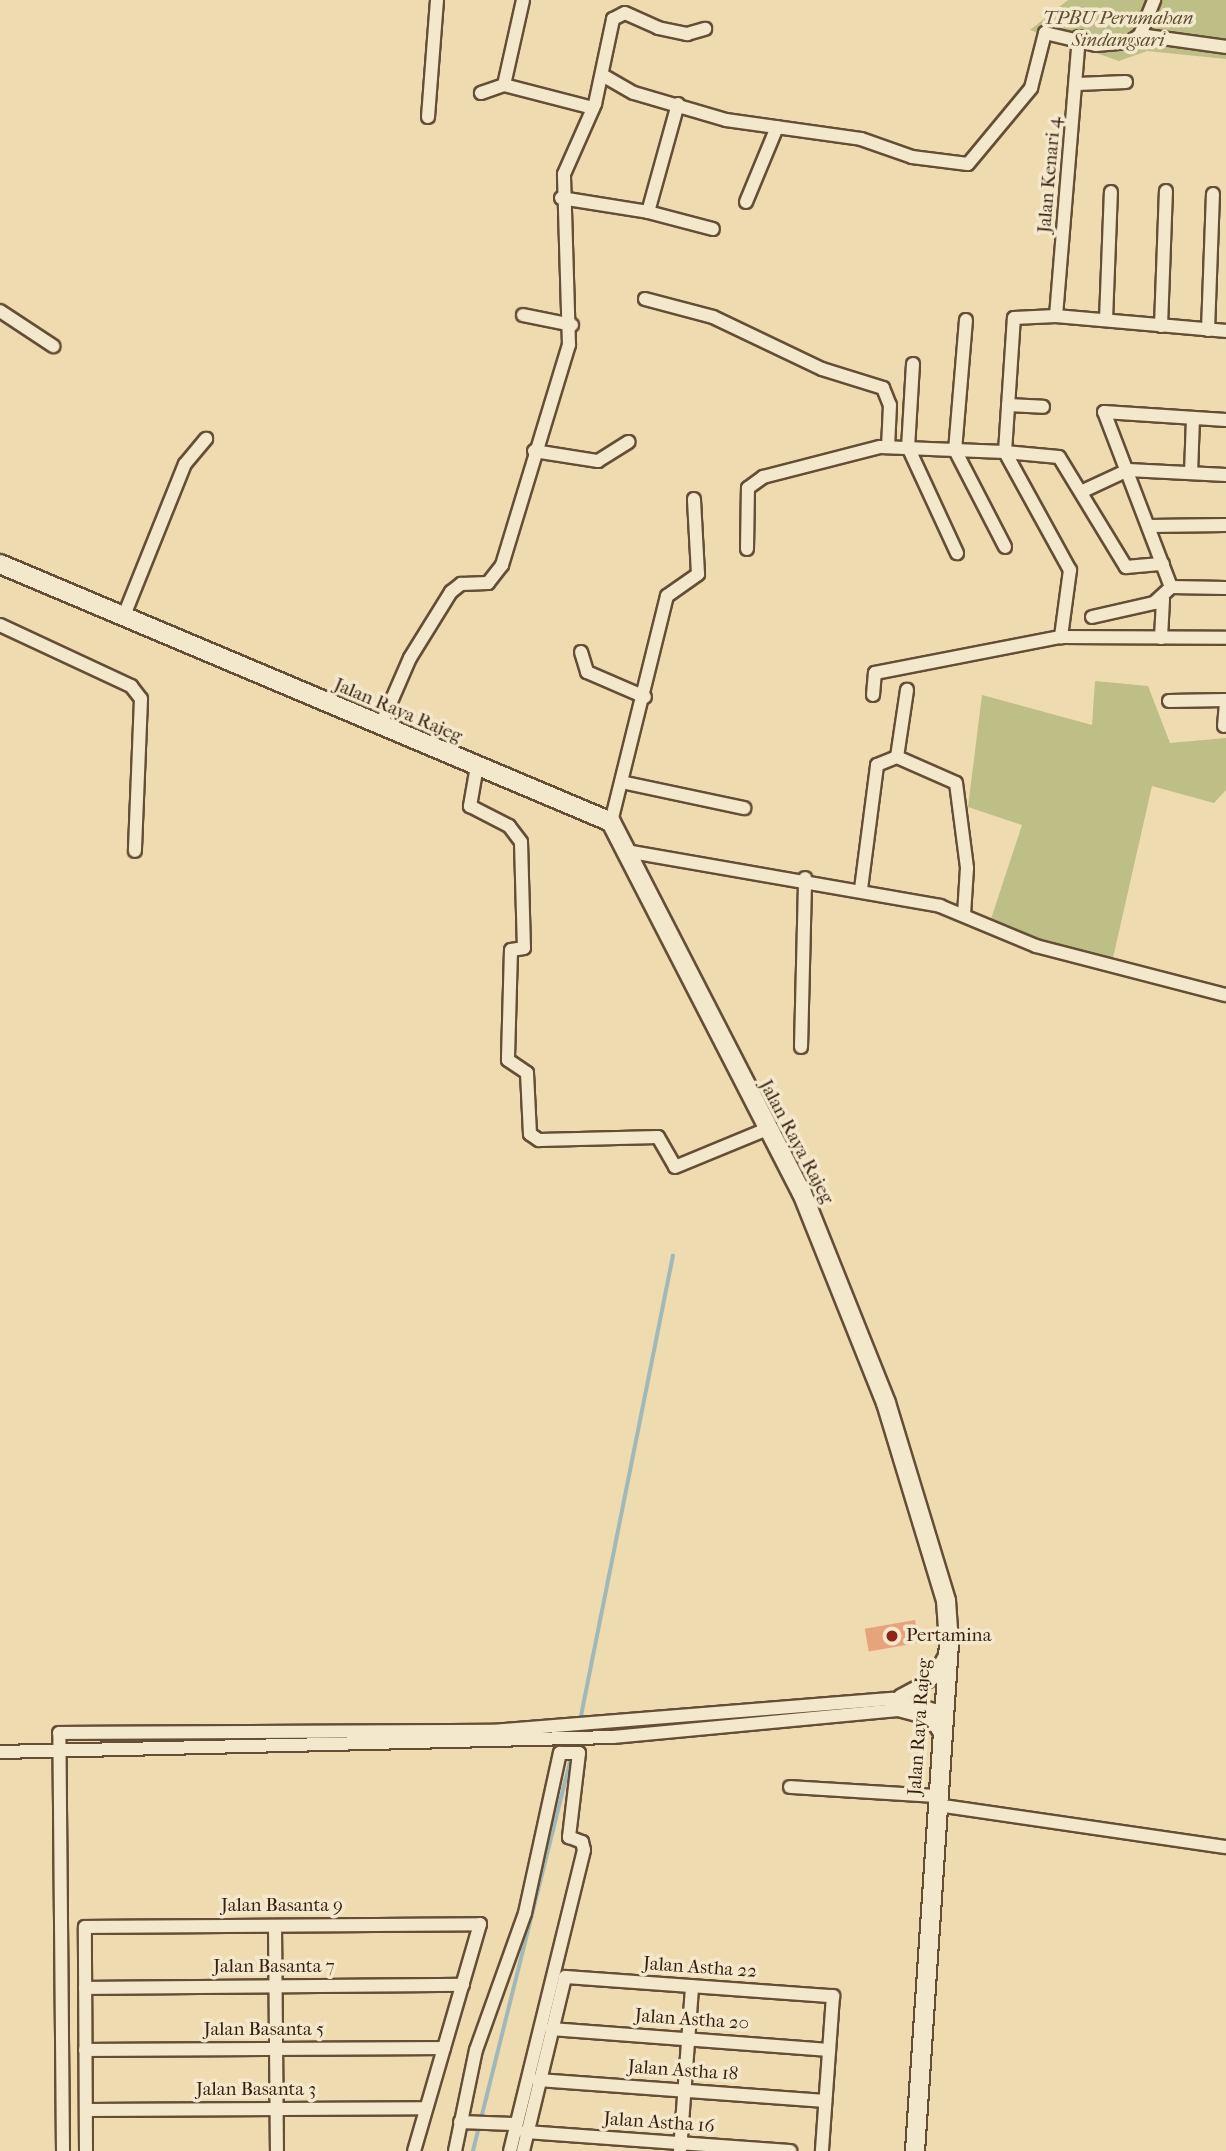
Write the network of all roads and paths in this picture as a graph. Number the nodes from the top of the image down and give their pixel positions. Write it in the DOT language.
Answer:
graph roads {
  1 [pos="437,0"];
  2 [pos="523,0"];
  3 [pos="1154,0"];
  4 [pos="705,29"];
  5 [pos="1140,35"];
  6 [pos="1079,37"];
  7 [pos="1226,47"];
  8 [pos="604,76"];
  9 [pos="1126,82"];
  10 [pos="1077,83"];
  11 [pos="504,85"];
  12 [pos="481,93"];
  13 [pos="678,104"];
  14 [pos="593,108"];
  15 [pos="428,117"];
  16 [pos="776,127"];
  17 [pos="1166,191"];
  18 [pos="1111,192"];
  19 [pos="1213,194"];
  20 [pos="561,198"];
  21 [pos="746,202"];
  22 [pos="648,212"];
  23 [pos="713,229"];
  24 [pos="645,299"];
  25 [pos="0,311"];
  26 [pos="523,315"];
  27 [pos="1056,316"];
  28 [pos="966,320"];
  29 [pos="1107,320"];
  30 [pos="572,325"];
  31 [pos="1161,326"];
  32 [pos="1208,330"];
  33 [pos="1226,331"];
  34 [pos="53,346"];
  35 [pos="913,364"];
  36 [pos="1008,405"];
  37 [pos="1042,407"];
  38 [pos="1193,418"];
  39 [pos="1226,421"];
  40 [pos="206,439"];
  41 [pos="629,442"];
  42 [pos="888,447"];
  43 [pos="908,447"];
  44 [pos="955,450"];
  45 [pos="534,451"];
  46 [pos="1005,452"];
  47 [pos="1128,470"];
  48 [pos="1191,473"];
  49 [pos="1226,475"];
  50 [pos="1083,491"];
  51 [pos="694,499"];
  52 [pos="1226,525"];
  53 [pos="1149,526"];
  54 [pos="1005,547"];
  55 [pos="747,549"];
  56 [pos="957,553"];
  57 [pos="0,564"];
  58 [pos="1163,564"];
  59 [pos="1171,587"];
  60 [pos="1226,588"];
  61 [pos="1163,599"];
  62 [pos="1092,617"];
  63 [pos="123,618"];
  64 [pos="0,625"];
  65 [pos="1061,637"];
  66 [pos="1161,638"];
  67 [pos="1226,638"];
  68 [pos="581,652"];
  69 [pos="907,690"];
  70 [pos="873,695"];
  71 [pos="645,697"];
  72 [pos="1169,701"];
  73 [pos="1226,701"];
  74 [pos="1224,726"];
  75 [pos="380,727"];
  76 [pos="897,757"];
  77 [pos="477,766"];
  78 [pos="626,783"];
  79 [pos="744,808"];
  80 [pos="611,822"];
  81 [pos="135,851"];
  82 [pos="626,851"];
  83 [pos="805,878"];
  84 [pos="860,889"];
  85 [pos="964,914"];
  86 [pos="1226,995"];
  87 [pos="801,1047"];
  88 [pos="767,1129"];
  89 [pos="944,1657"];
  90 [pos="893,1699"];
  91 [pos="942,1712"];
  92 [pos="941,1735"];
  93 [pos="60,1751"];
  94 [pos="0,1752"];
  95 [pos="790,1787"];
  96 [pos="937,1800"];
  97 [pos="1226,1847"];
  98 [pos="275,1926"];
  99 [pos="463,1985"];
  100 [pos="276,1986"];
  101 [pos="692,1986"];
  102 [pos="85,1988"];
  103 [pos="551,2029"];
  104 [pos="688,2039"];
  105 [pos="444,2048"];
  106 [pos="276,2049"];
  107 [pos="85,2050"];
  108 [pos="829,2050"];
  109 [pos="538,2080"];
  110 [pos="685,2090"];
  111 [pos="825,2101"];
  112 [pos="425,2108"];
  113 [pos="277,2109"];
  114 [pos="86,2110"];
  115 [pos="465,2122"];
  116 [pos="513,2124"];
  117 [pos="525,2133"];
  118 [pos="681,2147"];
  119 [pos="63,2151"];
  120 [pos="86,2151"];
  121 [pos="277,2151"];
  122 [pos="414,2151"];
  123 [pos="455,2151"];
  124 [pos="510,2151"];
  125 [pos="523,2151"];
  126 [pos="790,2151"];
  127 [pos="822,2151"];
  128 [pos="915,2151"];
  1 -- 15 [label="street"];
  2 -- 11 [label="street"];
  3 -- 5 [label="street"];
  4 -- 8 [label="street"];
  5 -- 6 [label="street"];
  5 -- 7 [label="street"];
  6 -- 10 [label="street, Jalan Kenari 4"];
  6 -- 16 [label="street"];
  8 -- 13 [label="street"];
  8 -- 14 [label="street"];
  9 -- 10 [label="street"];
  10 -- 27 [label="street, Jalan Kenari 4"];
  11 -- 12 [label="street"];
  11 -- 14 [label="street"];
  13 -- 16 [label="street"];
  13 -- 22 [label="street"];
  14 -- 20 [label="street"];
  16 -- 21 [label="street"];
  17 -- 31 [label="street"];
  18 -- 29 [label="street"];
  19 -- 32 [label="street"];
  20 -- 22 [label="street"];
  20 -- 30 [label="street"];
  22 -- 23 [label="street"];
  24 -- 42 [label="street"];
  25 -- 34 [label="street"];
  26 -- 30 [label="street"];
  27 -- 29 [label="street"];
  27 -- 36 [label="street"];
  28 -- 44 [label="street"];
  29 -- 31 [label="street"];
  30 -- 45 [label="street"];
  31 -- 32 [label="street"];
  32 -- 33 [label="street"];
  35 -- 43 [label="street"];
  36 -- 37 [label="street"];
  36 -- 46 [label="street"];
  38 -- 39 [label="street"];
  38 -- 47 [label="street"];
  38 -- 48 [label="street"];
  40 -- 63 [label="street"];
  41 -- 45 [label="street"];
  42 -- 43 [label="street"];
  42 -- 55 [label="street"];
  43 -- 44 [label="street"];
  43 -- 56 [label="street"];
  44 -- 46 [label="street"];
  44 -- 54 [label="street"];
  45 -- 75 [label="street"];
  46 -- 50 [label="street"];
  46 -- 65 [label="street"];
  47 -- 48 [label="street"];
  47 -- 50 [label="street"];
  47 -- 53 [label="street"];
  48 -- 49 [label="street"];
  50 -- 58 [label="street"];
  51 -- 71 [label="street"];
  52 -- 53 [label="street"];
  53 -- 58 [label="street"];
  57 -- 63 [label="main road, Jalan Raya Rajeg"];
  58 -- 59 [label="street"];
  59 -- 60 [label="street"];
  59 -- 61 [label="street"];
  61 -- 62 [label="street"];
  61 -- 66 [label="street"];
  63 -- 75 [label="main road, Jalan Raya Rajeg"];
  64 -- 81 [label="street"];
  65 -- 66 [label="street"];
  65 -- 70 [label="street"];
  66 -- 67 [label="street"];
  68 -- 71 [label="street"];
  69 -- 76 [label="street"];
  71 -- 78 [label="street"];
  72 -- 73 [label="street"];
  73 -- 74 [label="street"];
  75 -- 77 [label="main road, Jalan Raya Rajeg"];
  76 -- 84 [label="street"];
  76 -- 85 [label="street"];
  77 -- 80 [label="main road, Jalan Raya Rajeg"];
  77 -- 88 [label="street"];
  78 -- 79 [label="street"];
  78 -- 80 [label="street"];
  80 -- 82 [label="main road, Jalan Raya Rajeg"];
  82 -- 83 [label="street"];
  82 -- 88 [label="main road, Jalan Raya Rajeg"];
  83 -- 84 [label="street"];
  83 -- 87 [label="street"];
  84 -- 85 [label="street"];
  85 -- 86 [label="street"];
  88 -- 89 [label="main road, Jalan Raya Rajeg"];
  89 -- 90 [label="street"];
  89 -- 91 [label="main road, Jalan Raya Rajeg"];
  90 -- 91 [label="street"];
  90 -- 93 [label="street"];
  91 -- 92 [label="main road, Jalan Raya Rajeg"];
  92 -- 93 [label="street"];
  92 -- 96 [label="main road, Jalan Raya Rajeg"];
  93 -- 94 [label="street"];
  93 -- 119 [label="street"];
  95 -- 96 [label="street"];
  96 -- 97 [label="street"];
  96 -- 128 [label="main road, Jalan Raya Rajeg"];
  98 -- 99 [label="street, Jalan Basanta 9"];
  98 -- 100 [label="street"];
  98 -- 102 [label="street, Jalan Basanta 9"];
  99 -- 100 [label="street, Jalan Basanta 7"];
  99 -- 105 [label="street"];
  100 -- 102 [label="street, Jalan Basanta 7"];
  100 -- 106 [label="street"];
  101 -- 103 [label="street, Jalan Astha 22"];
  101 -- 104 [label="street"];
  101 -- 108 [label="street, Jalan Astha 22"];
  102 -- 107 [label="street"];
  103 -- 104 [label="street, Jalan Astha 20"];
  103 -- 109 [label="street"];
  104 -- 108 [label="street, Jalan Astha 20"];
  104 -- 110 [label="street"];
  105 -- 106 [label="street, Jalan Basanta 5"];
  105 -- 112 [label="street"];
  106 -- 107 [label="street, Jalan Basanta 5"];
  106 -- 113 [label="street"];
  107 -- 114 [label="street"];
  108 -- 111 [label="street"];
  109 -- 110 [label="street, Jalan Astha 18"];
  109 -- 117 [label="street"];
  110 -- 111 [label="street, Jalan Astha 18"];
  110 -- 118 [label="street"];
  111 -- 127 [label="street"];
  112 -- 113 [label="street, Jalan Basanta 3"];
  112 -- 122 [label="street"];
  113 -- 114 [label="street, Jalan Basanta 3"];
  113 -- 121 [label="street"];
  114 -- 120 [label="street"];
  115 -- 116 [label="street"];
  115 -- 116 [label="street"];
  115 -- 123 [label="street"];
  116 -- 124 [label="street"];
  117 -- 118 [label="street, Jalan Astha 16"];
  117 -- 125 [label="street"];
  118 -- 126 [label="street, Jalan Astha 16"];
}
